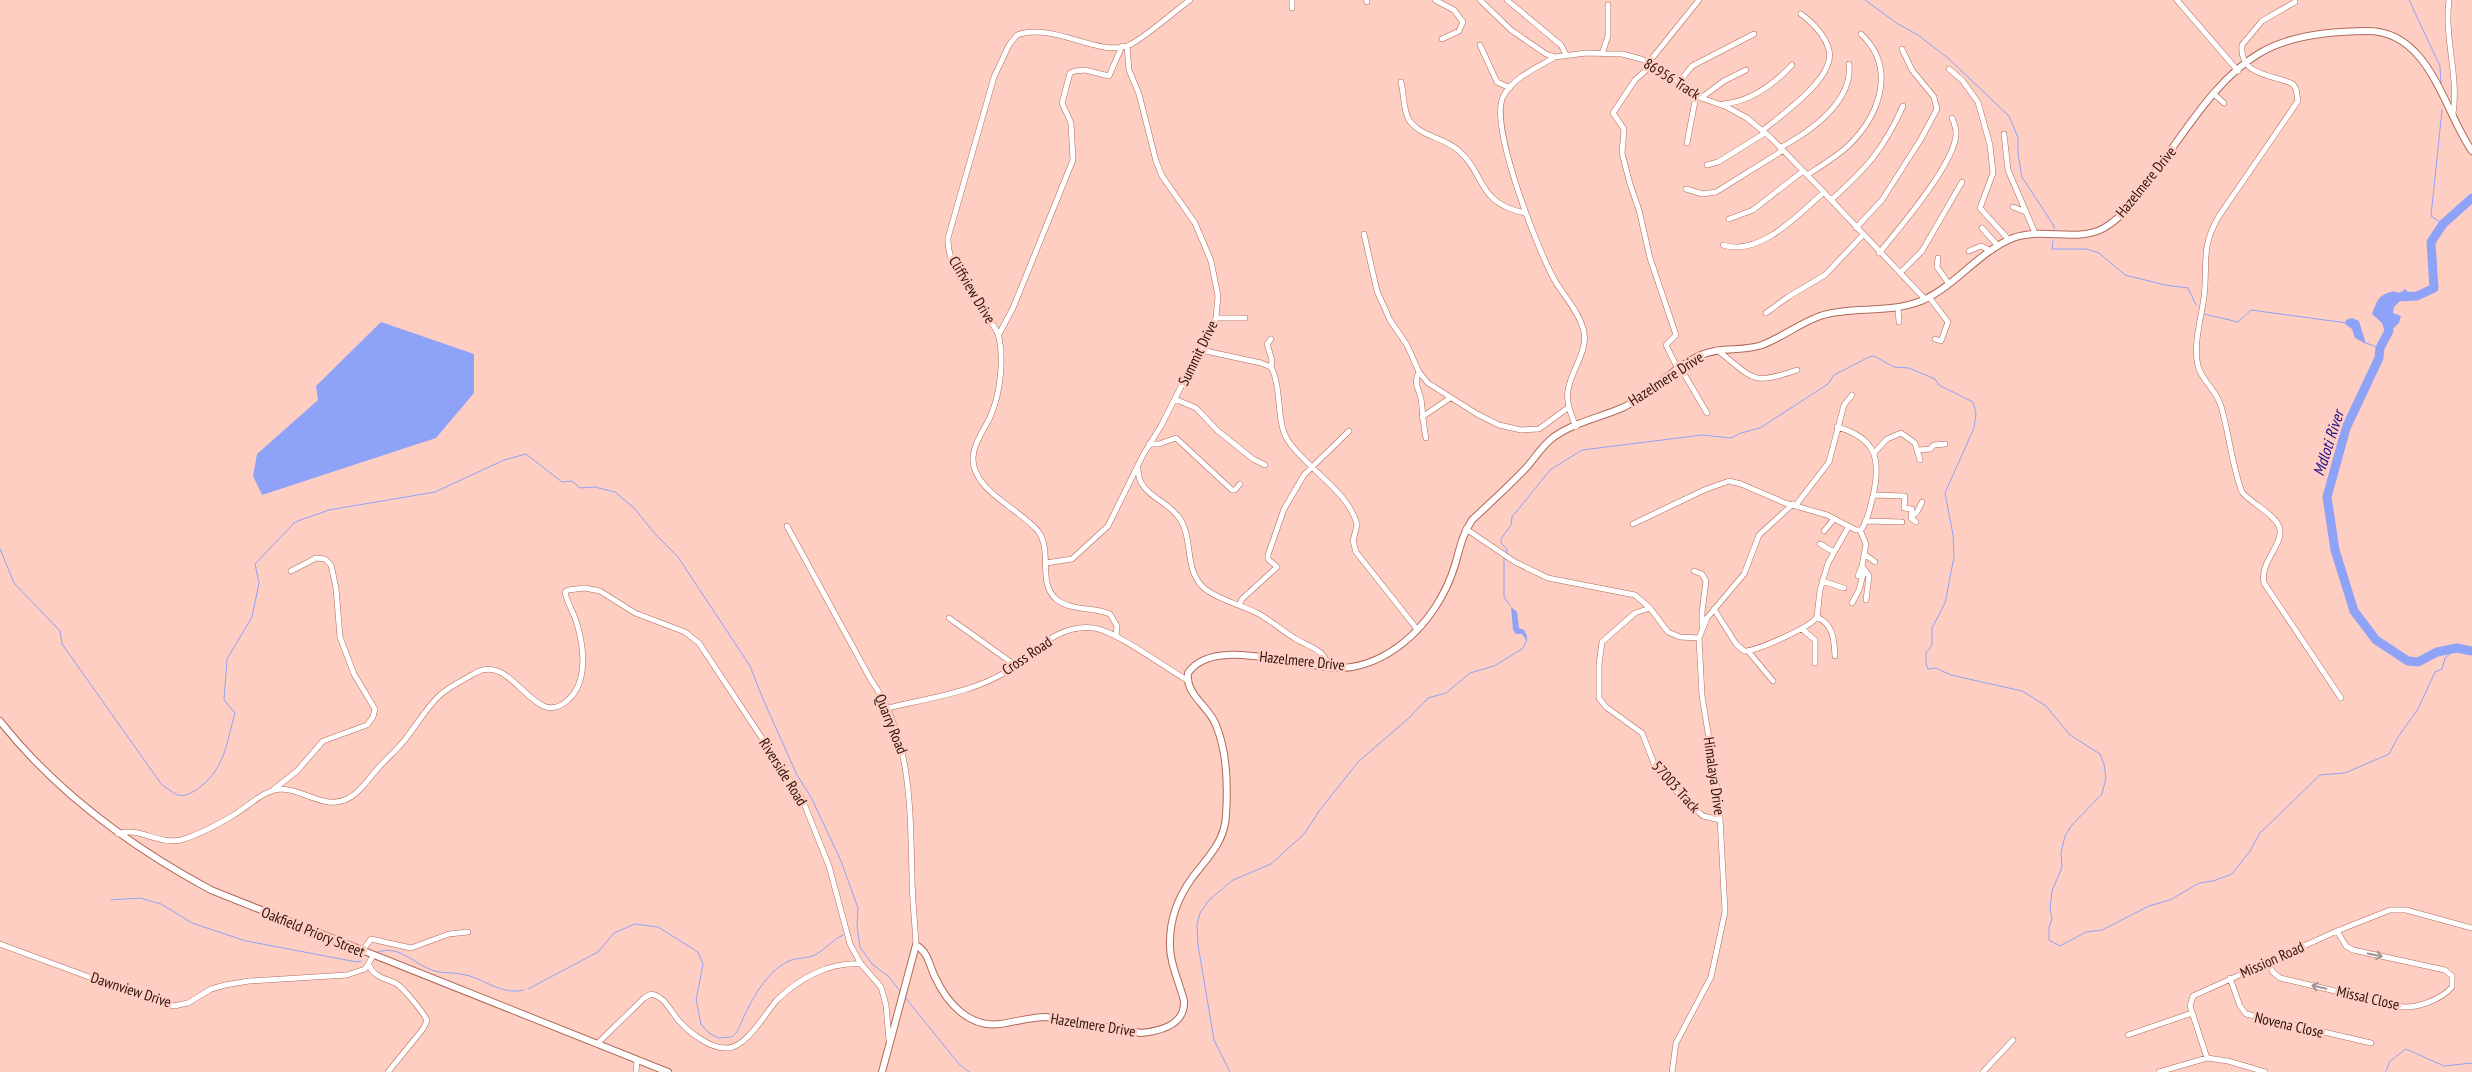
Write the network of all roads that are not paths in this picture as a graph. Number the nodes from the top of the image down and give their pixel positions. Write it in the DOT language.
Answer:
graph roads {
  1 [pos="1190,0"];
  2 [pos="1292,0"];
  3 [pos="1435,0"];
  4 [pos="1480,0"];
  5 [pos="1507,0"];
  6 [pos="1699,0"];
  7 [pos="2177,0"];
  8 [pos="2448,0"];
  9 [pos="2295,2"];
  10 [pos="1608,5"];
  11 [pos="1292,8"];
  12 [pos="1801,14"];
  13 [pos="1754,34"];
  14 [pos="1861,34"];
  15 [pos="1442,39"];
  16 [pos="1480,45"];
  17 [pos="1125,46"];
  18 [pos="1902,49"];
  19 [pos="1602,54"];
  20 [pos="1566,55"];
  21 [pos="1556,57"];
  22 [pos="1651,63"];
  23 [pos="2246,63"];
  24 [pos="1849,64"];
  25 [pos="1792,65"];
  26 [pos="1949,69"];
  27 [pos="1746,70"];
  28 [pos="2238,71"];
  29 [pos="1401,82"];
  30 [pos="1680,85"];
  31 [pos="1510,88"];
  32 [pos="2214,94"];
  33 [pos="1699,97"];
  34 [pos="2224,103"];
  35 [pos="1720,104"];
  36 [pos="1903,106"];
  37 [pos="2452,115"];
  38 [pos="1952,118"];
  39 [pos="1763,132"];
  40 [pos="2004,134"];
  41 [pos="1688,143"];
  42 [pos="1781,149"];
  43 [pos="2472,152"];
  44 [pos="1707,165"];
  45 [pos="1805,173"];
  46 [pos="1962,182"];
  47 [pos="1686,189"];
  48 [pos="1824,192"];
  49 [pos="1831,200"];
  50 [pos="2013,207"];
  51 [pos="2026,212"];
  52 [pos="1525,213"];
  53 [pos="1729,219"];
  54 [pos="1856,228"];
  55 [pos="1982,228"];
  56 [pos="2034,233"];
  57 [pos="1364,234"];
  58 [pos="1862,235"];
  59 [pos="2009,240"];
  60 [pos="1723,246"];
  61 [pos="1998,246"];
  62 [pos="1991,250"];
  63 [pos="1969,251"];
  64 [pos="1879,253"];
  65 [pos="1938,258"];
  66 [pos="1900,273"];
  67 [pos="1950,284"];
  68 [pos="1927,298"];
  69 [pos="1898,308"];
  70 [pos="1766,313"];
  71 [pos="1216,318"];
  72 [pos="1246,318"];
  73 [pos="1899,322"];
  74 [pos="998,336"];
  75 [pos="1271,339"];
  76 [pos="1935,339"];
  77 [pos="1201,350"];
  78 [pos="1717,350"];
  79 [pos="1271,367"];
  80 [pos="1679,368"];
  81 [pos="1797,370"];
  82 [pos="1419,372"];
  83 [pos="1852,395"];
  84 [pos="1450,398"];
  85 [pos="1175,399"];
  86 [pos="1569,406"];
  87 [pos="1707,413"];
  88 [pos="1422,417"];
  89 [pos="1576,427"];
  90 [pos="1837,427"];
  91 [pos="1349,431"];
  92 [pos="1426,438"];
  93 [pos="1149,444"];
  94 [pos="1946,444"];
  95 [pos="1919,450"];
  96 [pos="1874,453"];
  97 [pos="1920,460"];
  98 [pos="1265,465"];
  99 [pos="1138,467"];
  100 [pos="1311,468"];
  101 [pos="1240,484"];
  102 [pos="1873,495"];
  103 [pos="1922,502"];
  104 [pos="1795,504"];
  105 [pos="1911,518"];
  106 [pos="1834,519"];
  107 [pos="1866,521"];
  108 [pos="1902,522"];
  109 [pos="1916,522"];
  110 [pos="1633,524"];
  111 [pos="787,526"];
  112 [pos="1848,526"];
  113 [pos="1466,529"];
  114 [pos="1860,530"];
  115 [pos="1824,531"];
  116 [pos="1820,544"];
  117 [pos="1834,552"];
  118 [pos="1864,554"];
  119 [pos="1875,562"];
  120 [pos="1046,563"];
  121 [pos="1863,569"];
  122 [pos="290,571"];
  123 [pos="1694,571"];
  124 [pos="1858,576"];
  125 [pos="1822,581"];
  126 [pos="1844,588"];
  127 [pos="1866,600"];
  128 [pos="1852,603"];
  129 [pos="1239,605"];
  130 [pos="1650,608"];
  131 [pos="1714,609"];
  132 [pos="1817,617"];
  133 [pos="949,618"];
  134 [pos="1702,626"];
  135 [pos="1417,629"];
  136 [pos="1802,629"];
  137 [pos="1116,636"];
  138 [pos="1699,638"];
  139 [pos="1748,651"];
  140 [pos="1835,656"];
  141 [pos="1814,663"];
  142 [pos="1015,665"];
  143 [pos="1329,667"];
  144 [pos="1187,680"];
  145 [pos="1773,681"];
  146 [pos="2341,698"];
  147 [pos="888,708"];
  148 [pos="0,721"];
  149 [pos="272,791"];
  150 [pos="1720,820"];
  151 [pos="118,834"];
  152 [pos="2472,928"];
  153 [pos="2337,931"];
  154 [pos="468,932"];
  155 [pos="0,944"];
  156 [pos="916,945"];
  157 [pos="362,951"];
  158 [pos="373,956"];
  159 [pos="2268,962"];
  160 [pos="861,964"];
  161 [pos="369,965"];
  162 [pos="2230,978"];
  163 [pos="2192,1013"];
  164 [pos="2128,1035"];
  165 [pos="2013,1040"];
  166 [pos="2371,1042"];
  167 [pos="597,1044"];
  168 [pos="890,1044"];
  169 [pos="2207,1058"];
  170 [pos="637,1060"];
  171 [pos="388,1072"];
  172 [pos="636,1072"];
  173 [pos="668,1072"];
  174 [pos="882,1072"];
  175 [pos="1672,1072"];
  176 [pos="1983,1072"];
  177 [pos="2159,1072"];
  178 [pos="2265,1072"];
  1 -- 17 [label="street"];
  2 -- 11 [label="street"];
  3 -- 15 [label="street"];
  4 -- 21 [label="street"];
  5 -- 20 [label="street"];
  6 -- 22 [label="street"];
  7 -- 28 [label="street"];
  8 -- 37 [label="street"];
  9 -- 23 [label="street"];
  10 -- 19 [label="street"];
  12 -- 39 [label="street"];
  13 -- 30 [label="street"];
  14 -- 45 [label="street"];
  16 -- 31 [label="street"];
  17 -- 71 [label="street, Summit Drive"];
  17 -- 74 [label="street"];
  17 -- 74 [label="street, Cliffview Drive"];
  18 -- 54 [label="street"];
  19 -- 20 [label="street, 86956 Track"];
  19 -- 22 [label="street, 86956 Track"];
  20 -- 21 [label="street, 86956 Track"];
  21 -- 31 [label="street"];
  22 -- 30 [label="street, 86956 Track"];
  22 -- 80 [label="street"];
  23 -- 28 [label="street, Hazelmere Drive"];
  23 -- 37 [label="street, Hazelmere Drive"];
  23 -- 146 [label="street"];
  24 -- 42 [label="street"];
  25 -- 35 [label="street"];
  26 -- 59 [label="street"];
  27 -- 33 [label="street"];
  28 -- 32 [label="street, Hazelmere Drive"];
  29 -- 52 [label="street"];
  30 -- 33 [label="street, 86956 Track"];
  31 -- 52 [label="street"];
  32 -- 34 [label="street"];
  32 -- 56 [label="street, Hazelmere Drive"];
  33 -- 35 [label="street, 86956 Track"];
  33 -- 41 [label="street"];
  35 -- 39 [label="street, 86956 Track"];
  36 -- 49 [label="street"];
  37 -- 43 [label="street, Hazelmere Drive"];
  38 -- 64 [label="street"];
  39 -- 42 [label="street, 86956 Track"];
  39 -- 44 [label="street"];
  40 -- 51 [label="street"];
  42 -- 45 [label="street, 86956 Track"];
  42 -- 47 [label="street"];
  45 -- 48 [label="street, 86956 Track"];
  45 -- 53 [label="street"];
  46 -- 66 [label="street"];
  48 -- 49 [label="street, 86956 Track"];
  48 -- 60 [label="street"];
  49 -- 54 [label="street, 86956 Track"];
  50 -- 51 [label="street"];
  51 -- 56 [label="street"];
  52 -- 86 [label="street"];
  54 -- 58 [label="street, 86956 Track"];
  55 -- 61 [label="street"];
  56 -- 59 [label="street, Hazelmere Drive"];
  57 -- 82 [label="street"];
  58 -- 64 [label="street, 86956 Track"];
  58 -- 70 [label="street"];
  59 -- 61 [label="street, Hazelmere Drive"];
  61 -- 62 [label="street, Hazelmere Drive"];
  62 -- 63 [label="street"];
  62 -- 67 [label="street, Hazelmere Drive"];
  64 -- 66 [label="street, 86956 Track"];
  65 -- 67 [label="street"];
  66 -- 68 [label="street, 86956 Track"];
  67 -- 68 [label="street, Hazelmere Drive"];
  68 -- 69 [label="street, Hazelmere Drive"];
  68 -- 76 [label="street, 86956 Track"];
  69 -- 73 [label="street"];
  69 -- 78 [label="street, Hazelmere Drive"];
  71 -- 72 [label="street"];
  71 -- 77 [label="street, Summit Drive"];
  74 -- 120 [label="street, Cliffview Drive"];
  75 -- 79 [label="street"];
  77 -- 79 [label="street"];
  77 -- 85 [label="street, Summit Drive"];
  78 -- 80 [label="street, Hazelmere Drive"];
  78 -- 81 [label="street"];
  79 -- 100 [label="street"];
  80 -- 87 [label="street"];
  80 -- 89 [label="street, Hazelmere Drive"];
  82 -- 84 [label="street"];
  82 -- 88 [label="street"];
  83 -- 90 [label="street, Himalaya Drive"];
  84 -- 86 [label="street"];
  84 -- 88 [label="street"];
  85 -- 93 [label="street, Summit Drive"];
  85 -- 98 [label="street"];
  86 -- 89 [label="street"];
  88 -- 92 [label="street"];
  89 -- 113 [label="street, Hazelmere Drive"];
  90 -- 96 [label="street"];
  90 -- 104 [label="street, Himalaya Drive"];
  91 -- 100 [label="street"];
  93 -- 99 [label="street, Summit Drive"];
  93 -- 101 [label="street"];
  94 -- 95 [label="street"];
  95 -- 96 [label="street"];
  95 -- 97 [label="street"];
  96 -- 102 [label="street"];
  99 -- 120 [label="street, Summit Drive"];
  99 -- 129 [label="street"];
  100 -- 129 [label="street"];
  100 -- 135 [label="street"];
  102 -- 105 [label="street"];
  102 -- 107 [label="street"];
  103 -- 105 [label="street"];
  104 -- 106 [label="street"];
  104 -- 110 [label="street"];
  104 -- 131 [label="street, Himalaya Drive"];
  105 -- 109 [label="street"];
  106 -- 112 [label="street"];
  106 -- 115 [label="street"];
  107 -- 108 [label="street"];
  107 -- 114 [label="street"];
  111 -- 147 [label="street, Quarry Road"];
  112 -- 114 [label="street"];
  112 -- 117 [label="street"];
  113 -- 130 [label="street"];
  113 -- 135 [label="street, Hazelmere Drive"];
  114 -- 118 [label="street"];
  116 -- 117 [label="street"];
  117 -- 125 [label="street"];
  118 -- 119 [label="street"];
  118 -- 121 [label="street"];
  120 -- 137 [label="street, Cliffview Drive"];
  121 -- 124 [label="street"];
  121 -- 127 [label="street"];
  121 -- 128 [label="street"];
  122 -- 149 [label="street"];
  123 -- 134 [label="street"];
  125 -- 126 [label="street"];
  125 -- 132 [label="street"];
  129 -- 143 [label="street"];
  130 -- 138 [label="street"];
  130 -- 150 [label="street, 57003 Track"];
  131 -- 134 [label="street, Himalaya Drive"];
  131 -- 139 [label="street"];
  132 -- 136 [label="street"];
  132 -- 140 [label="street"];
  133 -- 142 [label="street"];
  134 -- 138 [label="street, Himalaya Drive"];
  135 -- 143 [label="street, Hazelmere Drive"];
  136 -- 139 [label="street"];
  136 -- 141 [label="street"];
  137 -- 142 [label="street, Cross Road"];
  137 -- 144 [label="street, Cross Road"];
  138 -- 150 [label="street, Himalaya Drive"];
  139 -- 145 [label="street"];
  142 -- 147 [label="street, Cross Road"];
  143 -- 144 [label="street, Hazelmere Drive"];
  144 -- 156 [label="street, Hazelmere Drive"];
  147 -- 156 [label="street, Quarry Road"];
  148 -- 151 [label="street, Oakfield Priory Street"];
  149 -- 151 [label="street"];
  149 -- 160 [label="street, Riverside Road"];
  150 -- 175 [label="street, Himalaya Drive"];
  151 -- 157 [label="street, Oakfield Priory Street"];
  152 -- 153 [label="street, Mission Road"];
  153 -- 159 [label="street, Mission Road"];
  153 -- 159 [label="street, Missal Close, one-way"];
  154 -- 157 [label="street"];
  155 -- 161 [label="street, Dawnview Drive"];
  156 -- 168 [label="street"];
  157 -- 158 [label="street, Oakfield Priory Street"];
  158 -- 161 [label="street"];
  158 -- 167 [label="street, Oakfield Priory Street"];
  159 -- 162 [label="street, Mission Road"];
  160 -- 167 [label="street"];
  160 -- 168 [label="street, Riverside Road"];
  161 -- 171 [label="street"];
  162 -- 163 [label="street, Mission Road"];
  162 -- 166 [label="street, Novena Close"];
  163 -- 164 [label="street"];
  163 -- 169 [label="street"];
  165 -- 176 [label="street"];
  167 -- 170 [label="street, Oakfield Priory Street"];
  168 -- 174 [label="street"];
  169 -- 177 [label="street"];
  169 -- 178 [label="street"];
  170 -- 172 [label="street"];
  170 -- 173 [label="street, Oakfield Priory Street"];
}
